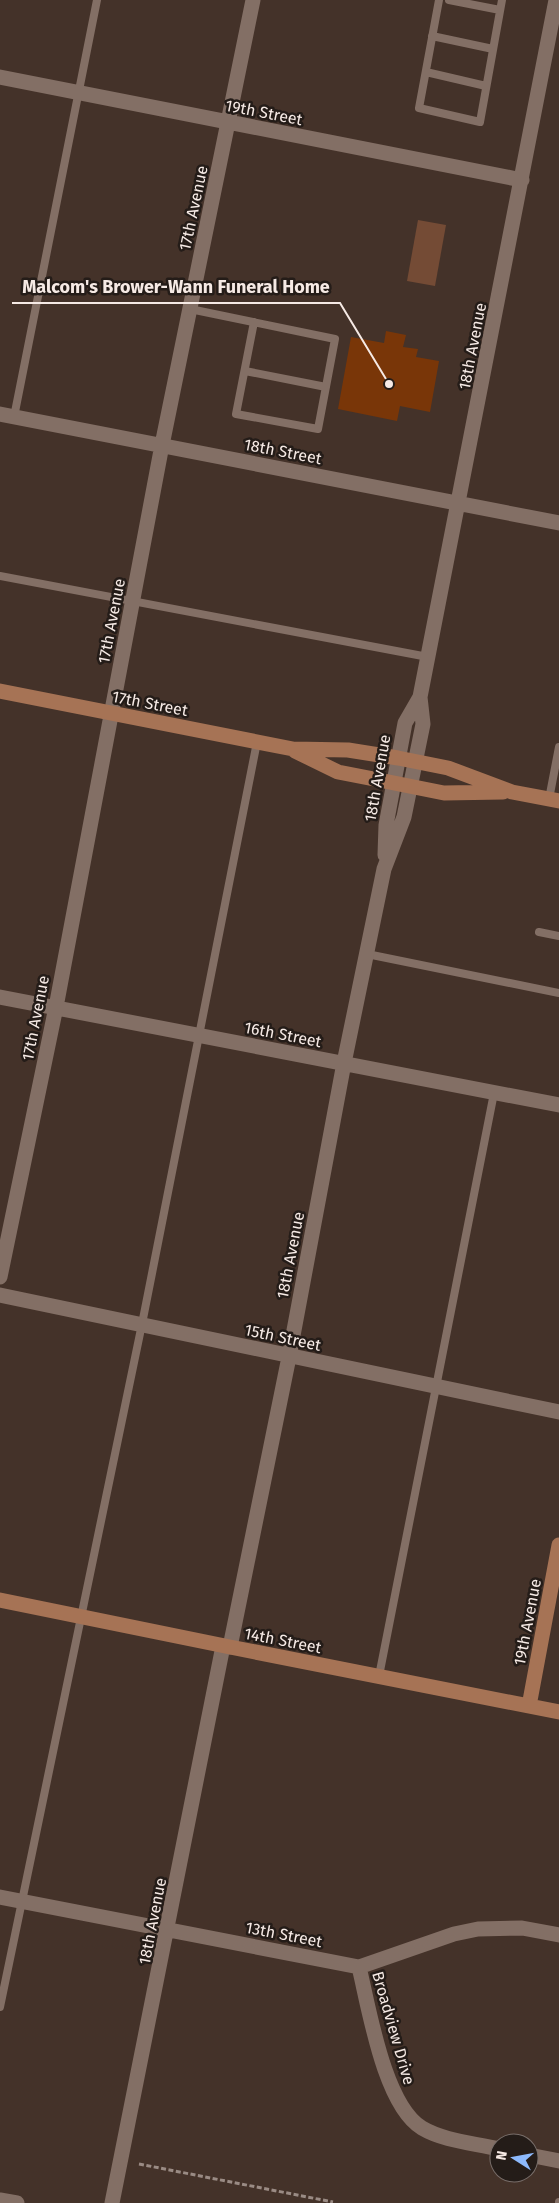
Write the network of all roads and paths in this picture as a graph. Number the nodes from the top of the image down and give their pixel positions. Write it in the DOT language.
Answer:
graph roads {
  1 [pos="97,0"];
  2 [pos="253,0"];
  3 [pos="439,0"];
  4 [pos="449,0"];
  5 [pos="502,0"];
  6 [pos="556,0"];
  7 [pos="500,10"];
  8 [pos="432,36"];
  9 [pos="493,49"];
  10 [pos="426,72"];
  11 [pos="0,77"];
  12 [pos="486,86"];
  13 [pos="79,93"];
  14 [pos="228,124"];
  15 [pos="522,180"];
  16 [pos="190,309"];
  17 [pos="254,322"];
  18 [pos="245,371"];
  19 [pos="326,387"];
  20 [pos="7,415"];
  21 [pos="162,445"];
  22 [pos="459,502"];
  23 [pos="559,523"];
  24 [pos="0,576"];
  25 [pos="133,600"];
  26 [pos="428,657"];
  27 [pos="0,691"];
  28 [pos="420,697"];
  29 [pos="111,714"];
  30 [pos="257,742"];
  31 [pos="559,746"];
  32 [pos="293,749"];
  33 [pos="398,758"];
  34 [pos="416,761"];
  35 [pos="393,783"];
  36 [pos="410,786"];
  37 [pos="512,792"];
  38 [pos="554,800"];
  39 [pos="384,869"];
  40 [pos="539,932"];
  41 [pos="559,936"];
  42 [pos="367,954"];
  43 [pos="559,993"];
  44 [pos="0,997"];
  45 [pos="56,1007"];
  46 [pos="198,1035"];
  47 [pos="344,1063"];
  48 [pos="494,1093"];
  49 [pos="559,1105"];
  50 [pos="0,1277"];
  51 [pos="0,1295"];
  52 [pos="142,1324"];
  53 [pos="288,1356"];
  54 [pos="435,1387"];
  55 [pos="559,1412"];
  56 [pos="559,1546"];
  57 [pos="0,1600"];
  58 [pos="80,1616"];
  59 [pos="226,1646"];
  60 [pos="379,1676"];
  61 [pos="529,1706"];
  62 [pos="559,1712"];
  63 [pos="0,1897"];
  64 [pos="21,1901"];
  65 [pos="168,1928"];
  66 [pos="559,1935"];
  67 [pos="359,1967"];
  68 [pos="0,2007"];
  69 [pos="489,2147"];
  70 [pos="539,2157"];
  71 [pos="559,2161"];
  72 [pos="139,2164"];
  73 [pos="0,2200"];
  74 [pos="333,2202"];
  75 [pos="17,2203"];
  76 [pos="112,2203"];
  1 -- 13 [label="lane"];
  2 -- 14 [label="street, 17th Avenue"];
  3 -- 8 [label="lane"];
  4 -- 7 [label="lane"];
  5 -- 7 [label="lane"];
  6 -- 15 [label="street, 18th Avenue"];
  7 -- 9 [label="lane"];
  8 -- 9 [label="lane"];
  8 -- 10 [label="lane"];
  9 -- 12 [label="lane"];
  10 -- 12 [label="lane"];
  10 -- 12 [label="lane"];
  11 -- 13 [label="street, 19th Street"];
  13 -- 14 [label="street, 19th Street"];
  13 -- 20 [label="lane"];
  14 -- 15 [label="street, 19th Street"];
  14 -- 16 [label="street, 17th Avenue"];
  15 -- 22 [label="street, 18th Avenue"];
  16 -- 17 [label="lane"];
  16 -- 21 [label="street, 17th Avenue"];
  17 -- 18 [label="lane"];
  17 -- 19 [label="lane"];
  18 -- 19 [label="lane"];
  18 -- 19 [label="lane"];
  20 -- 21 [label="street, 18th Street"];
  21 -- 22 [label="street, 18th Street"];
  21 -- 25 [label="street, 17th Avenue"];
  22 -- 23 [label="street, 18th Street"];
  22 -- 26 [label="street, 18th Avenue"];
  24 -- 25 [label="lane"];
  25 -- 26 [label="lane"];
  25 -- 29 [label="street, 17th Avenue"];
  26 -- 28 [label="street, 18th Avenue"];
  27 -- 29 [label="main road, 17th Street"];
  28 -- 33 [label="street, 18th Avenue"];
  28 -- 34 [label="street, 18th Avenue"];
  29 -- 30 [label="main road, 17th Street"];
  29 -- 45 [label="street, 17th Avenue"];
  30 -- 32 [label="main road, 17th Street"];
  30 -- 46 [label="lane"];
  31 -- 38 [label="lane"];
  32 -- 33 [label="main road, 17th Street"];
  32 -- 35 [label="main road, 17th Street"];
  33 -- 34 [label="main road, 17th Street"];
  33 -- 35 [label="street, 18th Avenue"];
  34 -- 36 [label="street, 18th Avenue"];
  34 -- 37 [label="main road, 17th Street"];
  35 -- 36 [label="main road, 17th Street"];
  35 -- 39 [label="street, 18th Avenue"];
  36 -- 37 [label="main road, 17th Street"];
  36 -- 39 [label="street, 18th Avenue"];
  37 -- 38 [label="main road, 17th Street"];
  39 -- 42 [label="street, 18th Avenue"];
  40 -- 41 [label="lane"];
  42 -- 43 [label="lane"];
  42 -- 47 [label="street, 18th Avenue"];
  44 -- 45 [label="street, 16th Street"];
  45 -- 46 [label="street, 16th Street"];
  45 -- 50 [label="street, 17th Avenue"];
  46 -- 47 [label="street, 16th Street"];
  46 -- 52 [label="lane"];
  47 -- 48 [label="street, 16th Street"];
  47 -- 53 [label="street, 18th Avenue"];
  48 -- 49 [label="street, 16th Street"];
  48 -- 54 [label="lane"];
  51 -- 52 [label="street, 15th Street"];
  52 -- 53 [label="street, 15th Street"];
  52 -- 58 [label="lane"];
  53 -- 54 [label="street, 15th Street"];
  53 -- 59 [label="street, 18th Avenue"];
  54 -- 55 [label="street, 15th Street"];
  54 -- 60 [label="lane"];
  56 -- 61 [label="main road, 19th Avenue"];
  57 -- 58 [label="main road, 14th Street"];
  58 -- 59 [label="main road, 14th Street"];
  58 -- 64 [label="lane"];
  59 -- 60 [label="main road, 14th Street"];
  59 -- 65 [label="street, 18th Avenue"];
  60 -- 61 [label="main road, 14th Street"];
  61 -- 62 [label="main road, 14th Street"];
  63 -- 64 [label="street, 13th Street"];
  64 -- 65 [label="street, 13th Street"];
  64 -- 68 [label="lane"];
  65 -- 67 [label="street, 13th Street"];
  65 -- 76 [label="street, 18th Avenue"];
  66 -- 67 [label="street"];
  67 -- 69 [label="street, Broadview Drive"];
  70 -- 71 [label="street"];
  72 -- 74 [label="path"];
  73 -- 75 [label="street"];
}
